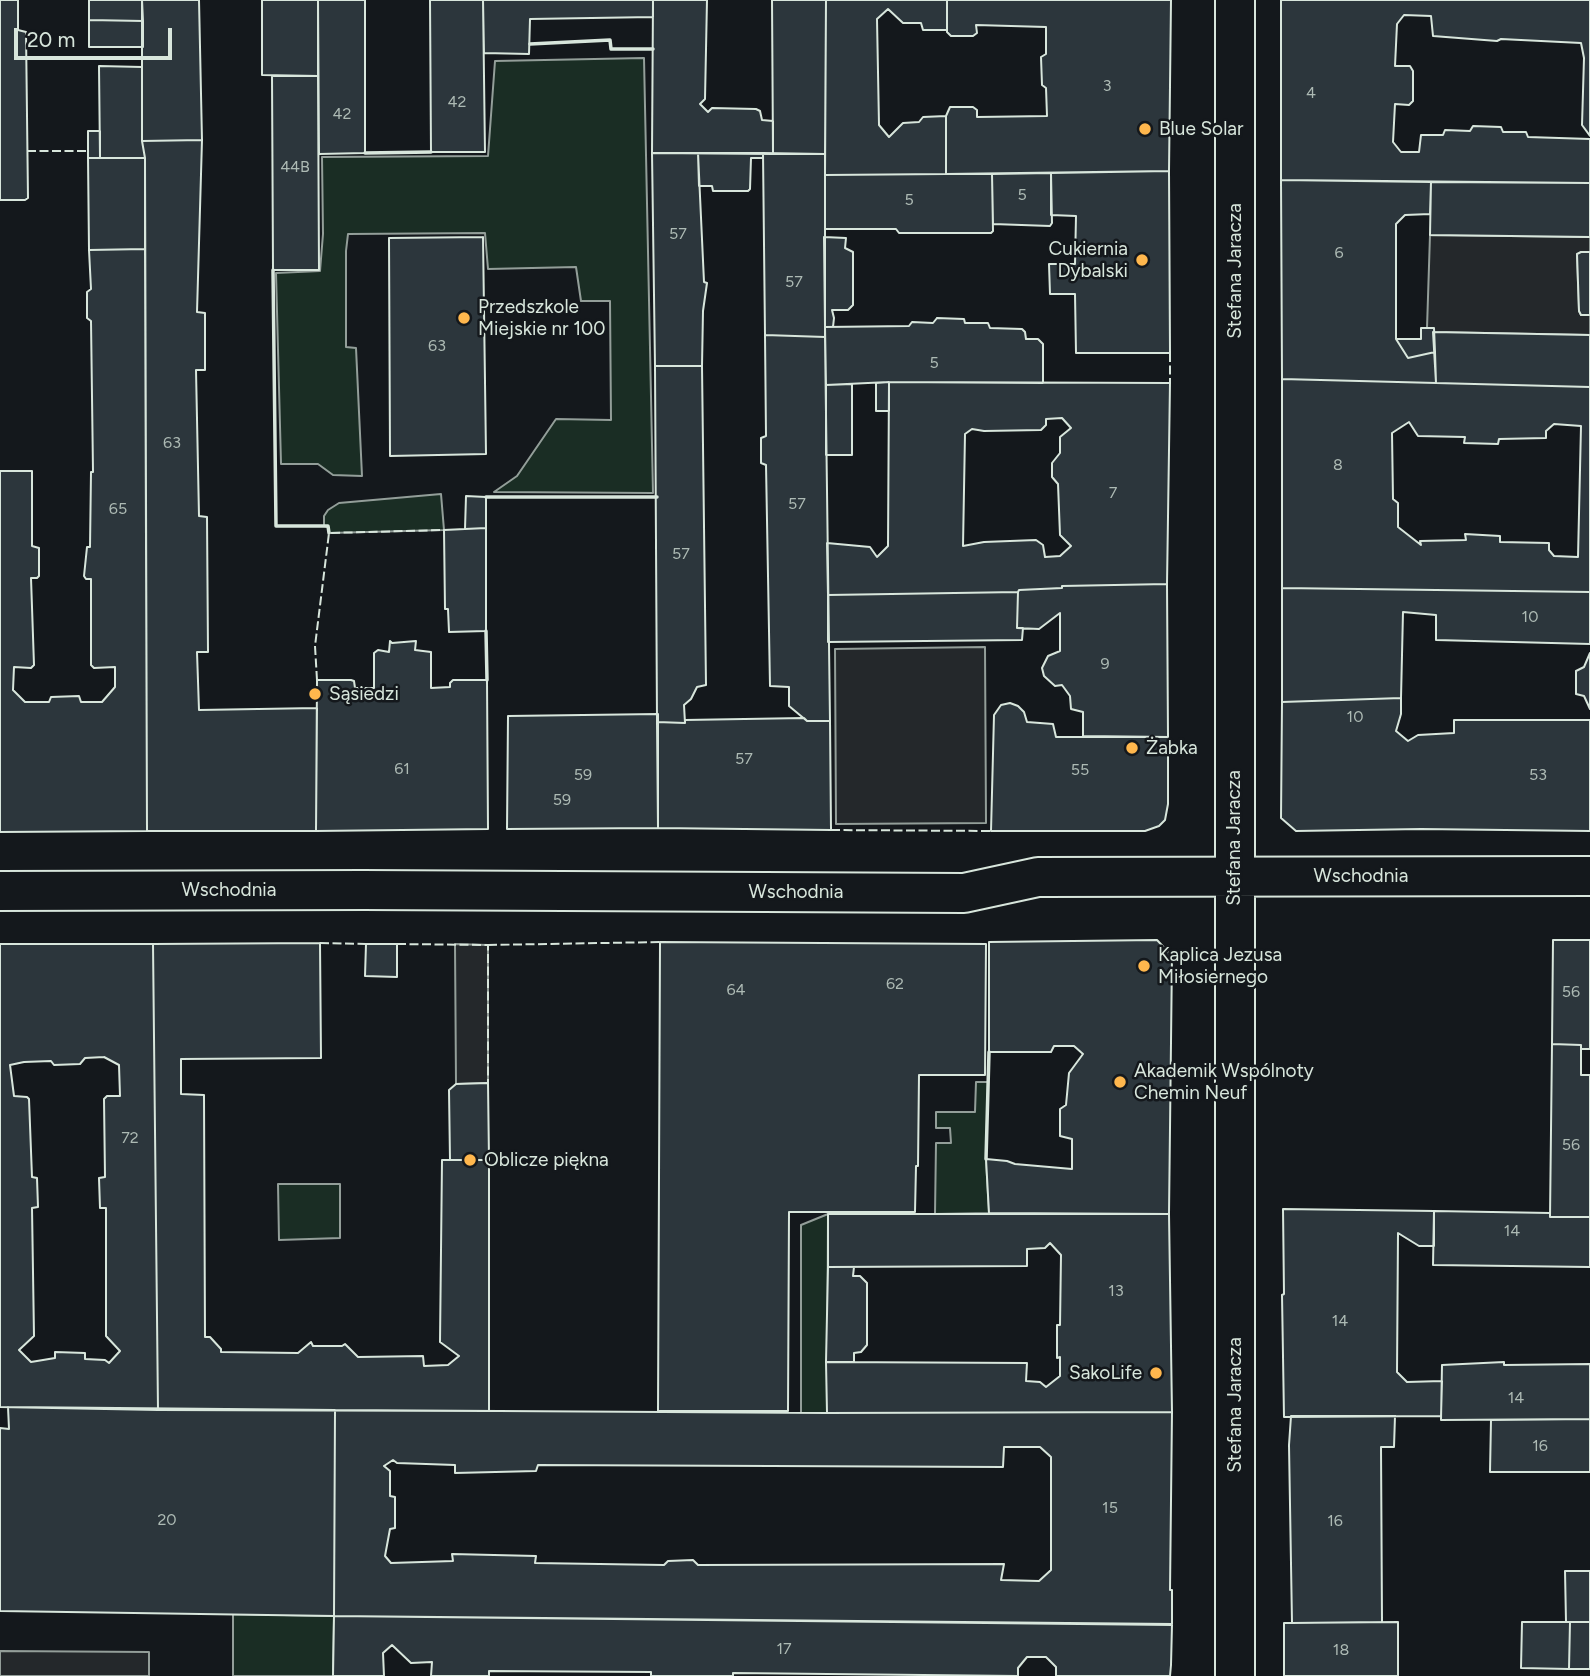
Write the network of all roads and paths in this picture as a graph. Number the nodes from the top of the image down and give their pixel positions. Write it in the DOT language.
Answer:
graph roads {
  1 [pos="1235,0"];
  2 [pos="1235,876"];
  3 [pos="1590,876"];
  4 [pos="0,891"];
  5 [pos="1235,1676"];
  1 -- 2 [label="street, Stefana Jaracza"];
  2 -- 3 [label="street, Wschodnia"];
  2 -- 4 [label="street, Wschodnia"];
  2 -- 5 [label="street, Stefana Jaracza"];
}
